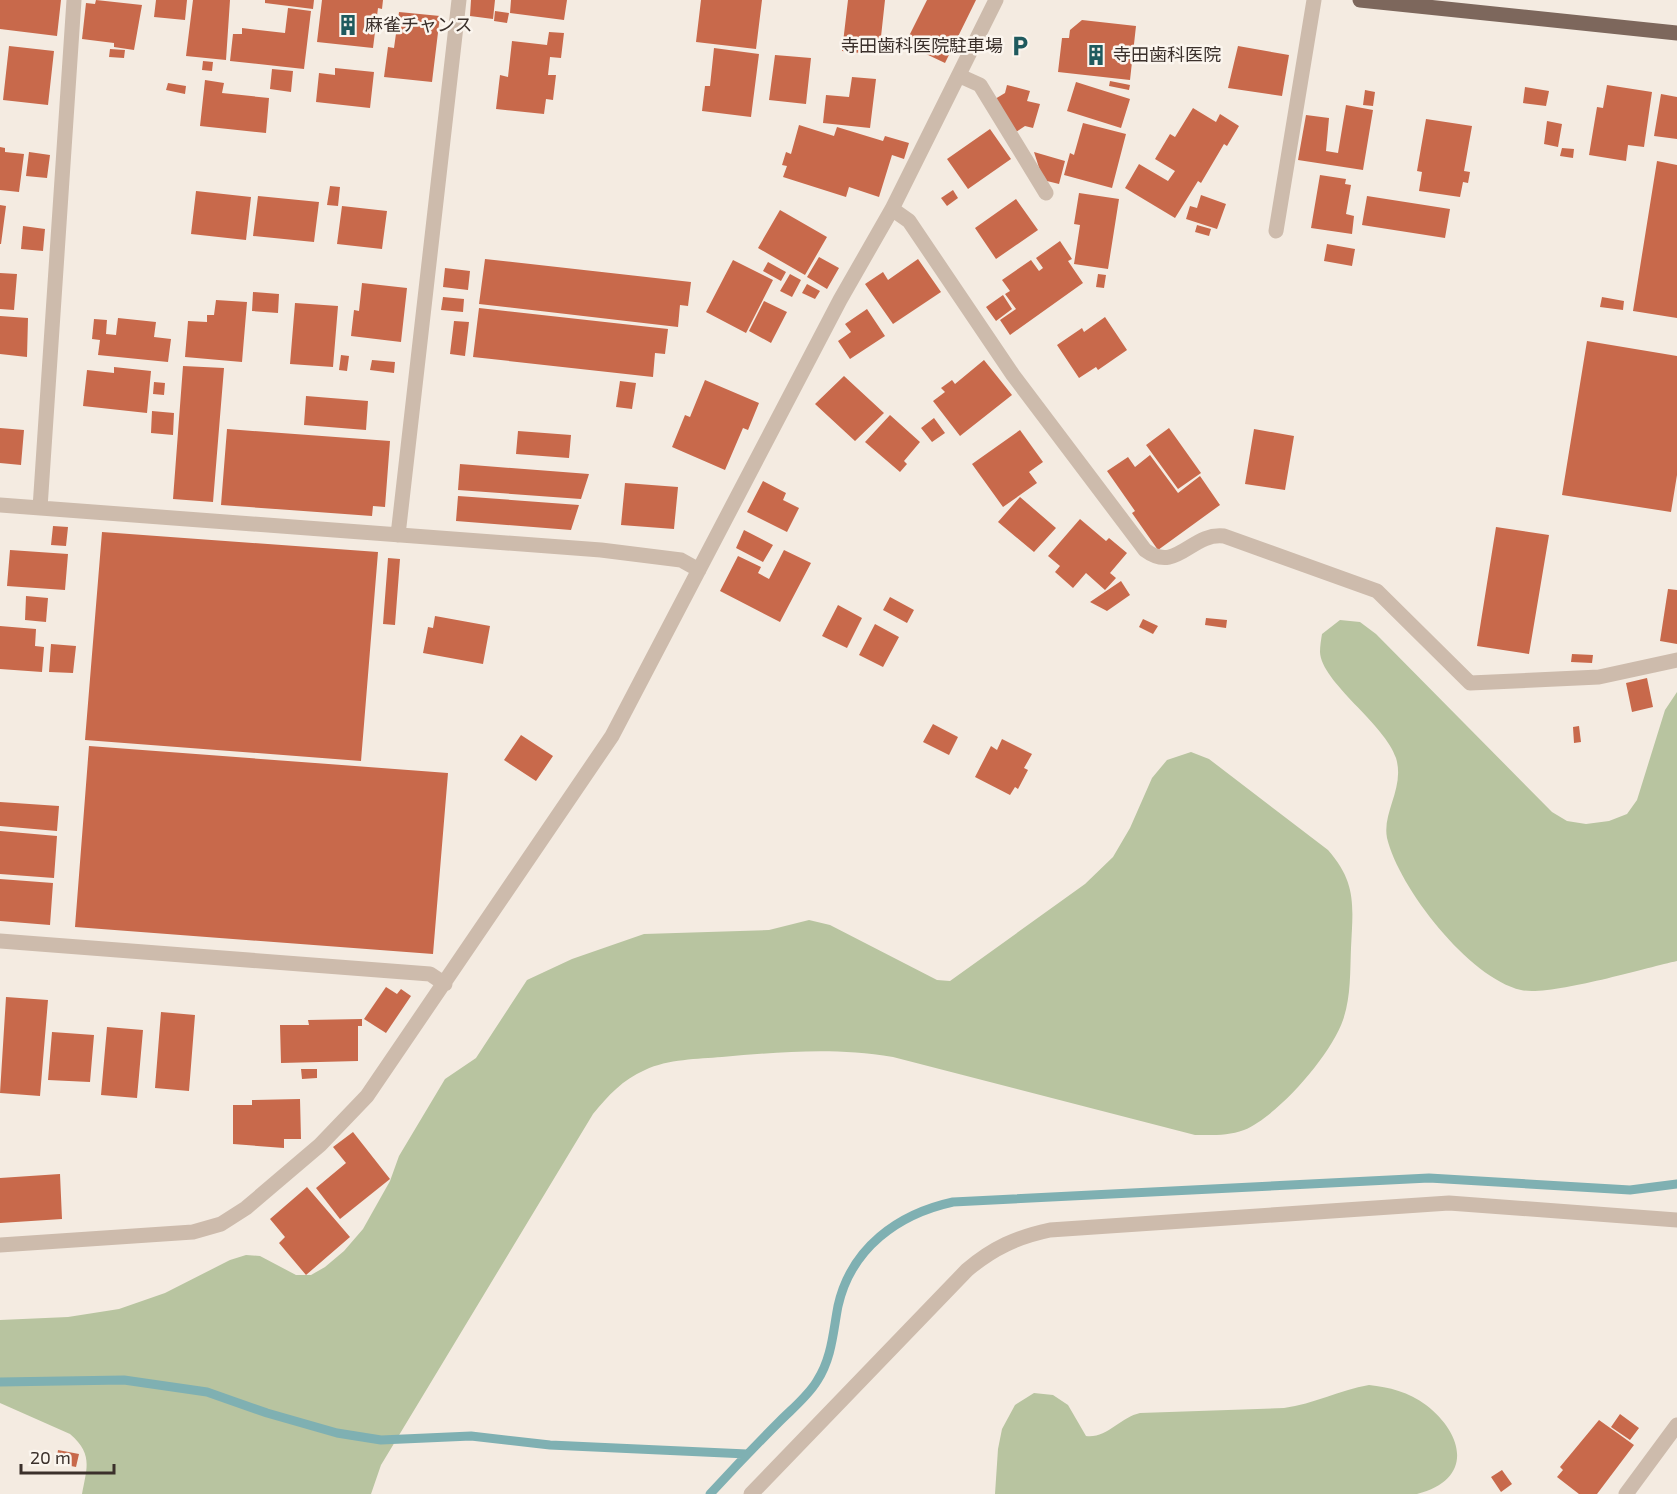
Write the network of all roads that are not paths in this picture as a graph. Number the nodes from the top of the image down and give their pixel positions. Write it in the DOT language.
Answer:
graph roads {
  1 [pos="74,0"];
  2 [pos="459,0"];
  3 [pos="996,0"];
  4 [pos="1314,0"];
  5 [pos="1360,0"];
  6 [pos="1677,33"];
  7 [pos="960,76"];
  8 [pos="1046,194"];
  9 [pos="892,209"];
  10 [pos="1276,231"];
  11 [pos="0,505"];
  12 [pos="40,508"];
  13 [pos="398,535"];
  14 [pos="699,570"];
  15 [pos="1677,660"];
  16 [pos="0,941"];
  17 [pos="445,984"];
  18 [pos="1677,1220"];
  19 [pos="0,1245"];
  20 [pos="1677,1425"];
  21 [pos="751,1494"];
  22 [pos="1626,1494"];
  1 -- 12 [label="street"];
  2 -- 13 [label="street"];
  3 -- 7 [label="street"];
  4 -- 10 [label="street"];
  5 -- 6 [label="main road"];
  7 -- 8 [label="street"];
  7 -- 9 [label="street"];
  9 -- 14 [label="street"];
  9 -- 15 [label="street"];
  11 -- 12 [label="street"];
  12 -- 13 [label="street"];
  13 -- 14 [label="street"];
  14 -- 17 [label="street"];
  16 -- 17 [label="street"];
  17 -- 19 [label="street"];
  18 -- 21 [label="street"];
  20 -- 22 [label="street"];
}
